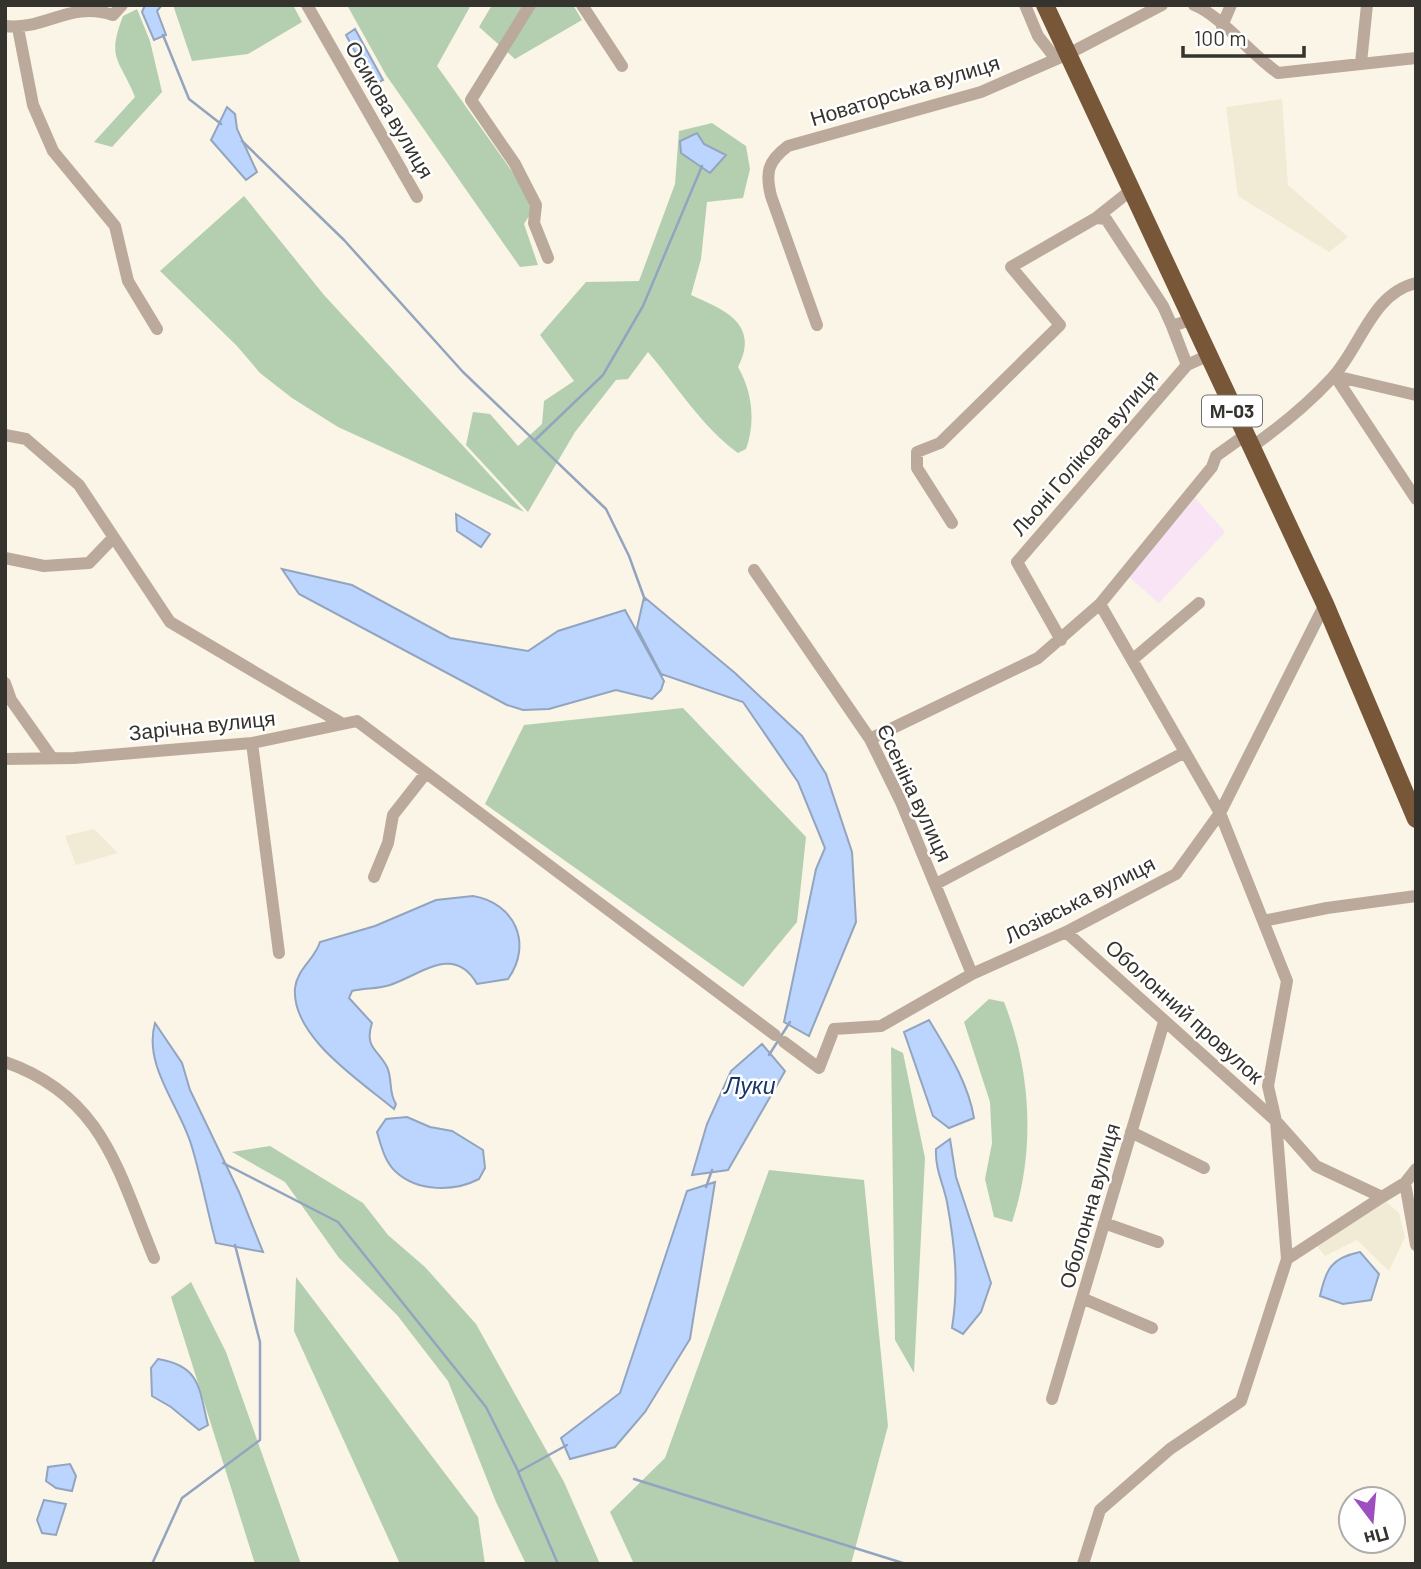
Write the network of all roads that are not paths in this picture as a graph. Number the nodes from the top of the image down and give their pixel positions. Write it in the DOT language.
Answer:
graph roads {
  1 [pos="122,5"];
  2 [pos="307,5"];
  3 [pos="530,5"];
  4 [pos="582,5"];
  5 [pos="1025,5"];
  6 [pos="1045,5"];
  7 [pos="1162,5"];
  8 [pos="1194,5"];
  9 [pos="1231,5"];
  10 [pos="1367,5"];
  11 [pos="1223,26"];
  12 [pos="12,27"];
  13 [pos="1062,56"];
  14 [pos="1416,58"];
  15 [pos="1361,63"];
  16 [pos="622,66"];
  17 [pos="1130,191"];
  18 [pos="417,197"];
  19 [pos="1096,218"];
  20 [pos="548,258"];
  21 [pos="1416,283"];
  22 [pos="1190,320"];
  23 [pos="817,325"];
  24 [pos="1172,326"];
  25 [pos="157,329"];
  26 [pos="1207,356"];
  27 [pos="1186,365"];
  28 [pos="1335,376"];
  29 [pos="1416,395"];
  30 [pos="5,435"];
  31 [pos="1247,442"];
  32 [pos="1416,499"];
  33 [pos="952,523"];
  34 [pos="113,538"];
  35 [pos="5,558"];
  36 [pos="754,570"];
  37 [pos="1199,603"];
  38 [pos="1100,604"];
  39 [pos="1325,604"];
  40 [pos="1061,640"];
  41 [pos="1132,660"];
  42 [pos="5,683"];
  43 [pos="341,723"];
  44 [pos="870,739"];
  45 [pos="252,743"];
  46 [pos="1185,752"];
  47 [pos="52,758"];
  48 [pos="5,759"];
  49 [pos="426,772"];
  50 [pos="1220,813"];
  51 [pos="1416,819"];
  52 [pos="374,877"];
  53 [pos="936,884"];
  54 [pos="1416,896"];
  55 [pos="1263,921"];
  56 [pos="1066,932"];
  57 [pos="279,953"];
  58 [pos="972,974"];
  59 [pos="1164,1023"];
  60 [pos="5,1062"];
  61 [pos="819,1068"];
  62 [pos="1276,1121"];
  63 [pos="1130,1132"];
  64 [pos="1204,1168"];
  65 [pos="1416,1169"];
  66 [pos="1405,1183"];
  67 [pos="1382,1197"];
  68 [pos="1104,1223"];
  69 [pos="1158,1242"];
  70 [pos="1416,1245"];
  71 [pos="153,1258"];
  72 [pos="1287,1259"];
  73 [pos="1084,1299"];
  74 [pos="1152,1328"];
  75 [pos="1052,1399"];
  76 [pos="1083,1564"];
  1 -- 12 [label="street"];
  2 -- 18 [label="street, Осикова вулиця"];
  3 -- 20 [label="street"];
  4 -- 16 [label="street"];
  5 -- 13 [label="street"];
  6 -- 13 [label="highway, М-03"];
  7 -- 13 [label="street, Новаторська вулиця"];
  8 -- 11 [label="street"];
  9 -- 11 [label="street"];
  10 -- 15 [label="street"];
  11 -- 15 [label="street"];
  12 -- 25 [label="street"];
  13 -- 17 [label="highway, М-03"];
  13 -- 23 [label="street, Новаторська вулиця"];
  14 -- 15 [label="street"];
  17 -- 19 [label="street"];
  17 -- 22 [label="highway, М-03"];
  19 -- 24 [label="street, Льоні Голікова вулиця"];
  19 -- 33 [label="street"];
  21 -- 28 [label="street"];
  22 -- 24 [label="street"];
  22 -- 26 [label="highway, М-03"];
  24 -- 27 [label="street, Льоні Голікова вулиця"];
  26 -- 27 [label="street, Льоні Голікова вулиця"];
  26 -- 31 [label="highway, М-03"];
  27 -- 40 [label="street, Льоні Голікова вулиця"];
  28 -- 29 [label="street"];
  28 -- 31 [label="street"];
  28 -- 32 [label="street"];
  30 -- 34 [label="street"];
  31 -- 38 [label="street"];
  31 -- 39 [label="highway, М-03"];
  34 -- 35 [label="street"];
  34 -- 43 [label="street"];
  36 -- 44 [label="street, Єсеніна вулиця"];
  37 -- 41 [label="street"];
  38 -- 40 [label="street"];
  38 -- 41 [label="street"];
  39 -- 50 [label="street, Лозівська вулиця"];
  39 -- 51 [label="highway, М-03"];
  40 -- 44 [label="street"];
  41 -- 46 [label="street"];
  42 -- 47 [label="street"];
  43 -- 45 [label="street, Зарічна вулиця"];
  43 -- 49 [label="street, Зарічна вулиця"];
  44 -- 53 [label="street, Єсеніна вулиця"];
  45 -- 47 [label="street, Зарічна вулиця"];
  45 -- 57 [label="street"];
  46 -- 50 [label="street"];
  46 -- 53 [label="street"];
  47 -- 48 [label="street, Зарічна вулиця"];
  49 -- 52 [label="street"];
  49 -- 61 [label="street, Зарічна вулиця"];
  50 -- 55 [label="street"];
  50 -- 56 [label="street, Лозівська вулиця"];
  53 -- 58 [label="street, Єсеніна вулиця"];
  54 -- 55 [label="street"];
  55 -- 62 [label="street"];
  56 -- 58 [label="street, Лозівська вулиця"];
  56 -- 59 [label="street, Оболонний провулок"];
  58 -- 61 [label="street, Лозівська вулиця"];
  59 -- 62 [label="street, Оболонний провулок"];
  59 -- 63 [label="street, Оболонна вулиця"];
  60 -- 71 [label="street"];
  62 -- 67 [label="street, Оболонний провулок"];
  62 -- 72 [label="street"];
  63 -- 64 [label="street"];
  63 -- 68 [label="street, Оболонна вулиця"];
  65 -- 66 [label="street"];
  66 -- 67 [label="street"];
  66 -- 70 [label="street"];
  67 -- 72 [label="street"];
  68 -- 69 [label="street"];
  68 -- 73 [label="street, Оболонна вулиця"];
  72 -- 76 [label="street"];
  73 -- 74 [label="street"];
  73 -- 75 [label="street, Оболонна вулиця"];
}
